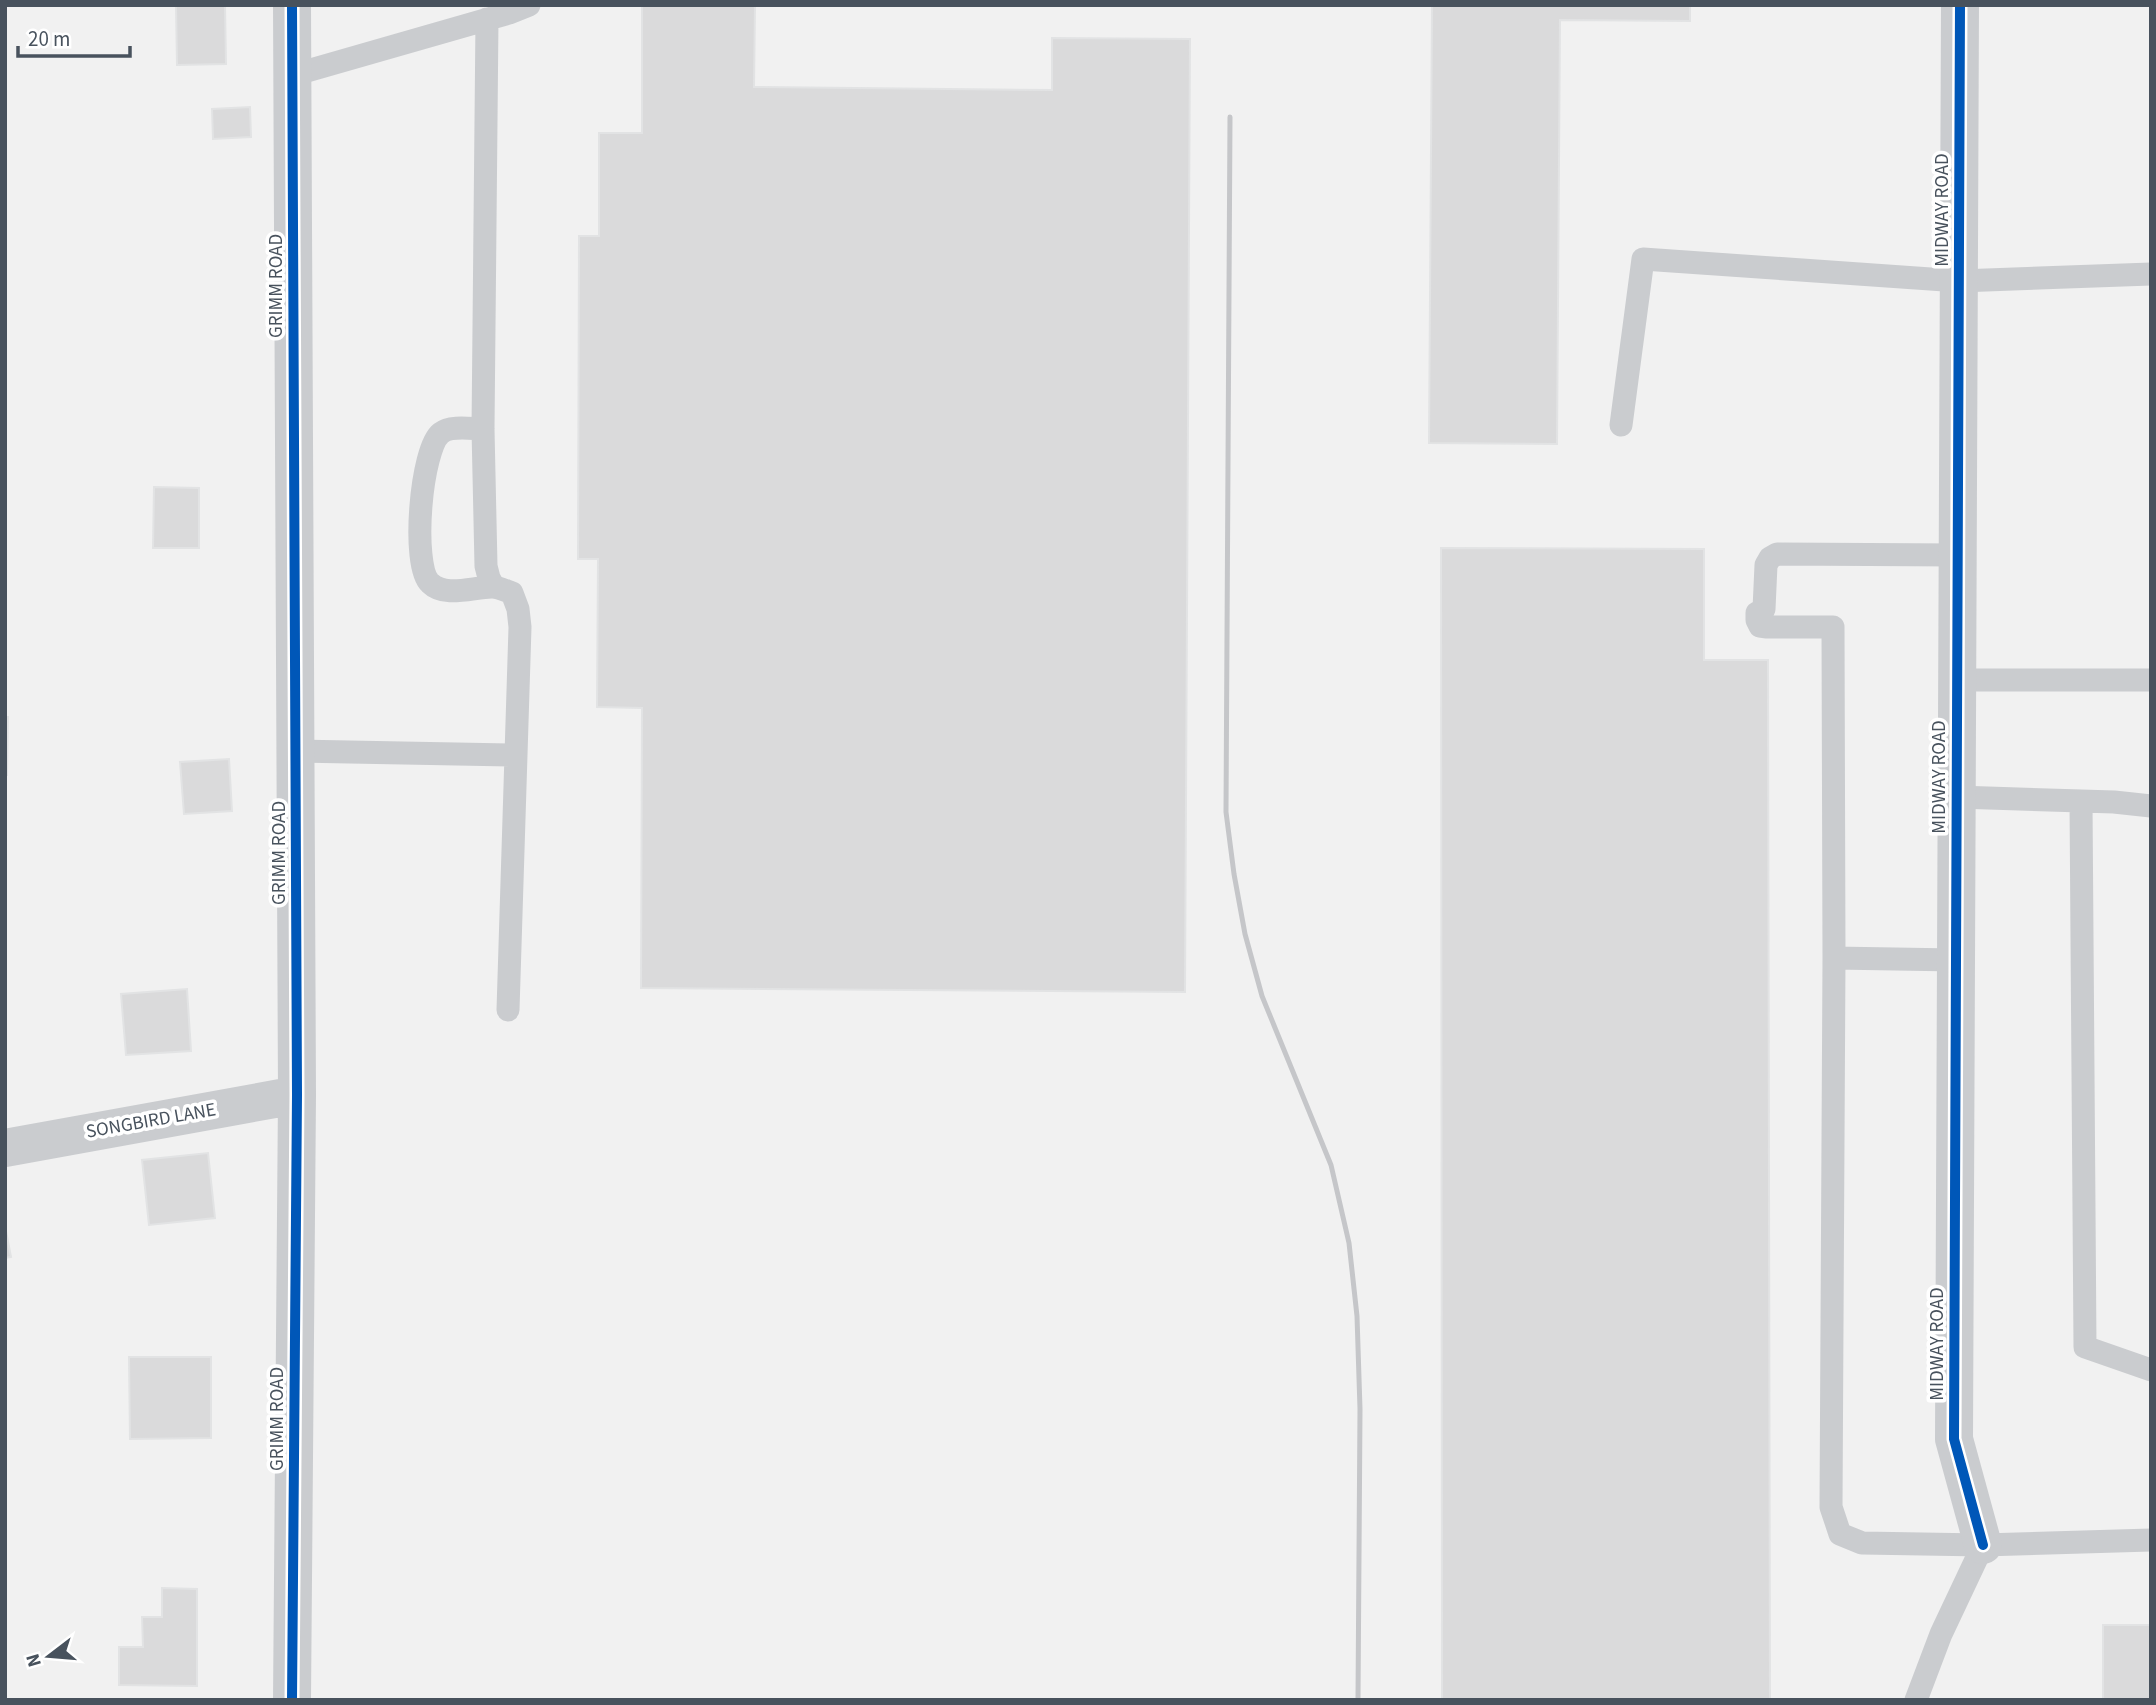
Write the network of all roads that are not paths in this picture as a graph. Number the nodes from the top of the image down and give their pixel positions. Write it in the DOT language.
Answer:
graph roads {
  1 [pos="292,5"];
  2 [pos="529,5"];
  3 [pos="1961,5"];
  4 [pos="487,19"];
  5 [pos="293,75"];
  6 [pos="2151,274"];
  7 [pos="1959,281"];
  8 [pos="1621,425"];
  9 [pos="483,429"];
  10 [pos="1958,555"];
  11 [pos="494,587"];
  12 [pos="1958,680"];
  13 [pos="2151,680"];
  14 [pos="296,751"];
  15 [pos="516,755"];
  16 [pos="1957,797"];
  17 [pos="2081,801"];
  18 [pos="2151,806"];
  19 [pos="1834,958"];
  20 [pos="1956,960"];
  21 [pos="508,1010"];
  22 [pos="297,1095"];
  23 [pos="5,1148"];
  24 [pos="2151,1370"];
  25 [pos="2151,1540"];
  26 [pos="1983,1545"];
  27 [pos="292,1700"];
  28 [pos="1916,1700"];
  1 -- 5 [label="street, GRIMM ROAD"];
  2 -- 4 [label="lane"];
  3 -- 7 [label="street, MIDWAY ROAD"];
  4 -- 5 [label="lane"];
  4 -- 9 [label="lane"];
  5 -- 14 [label="street, GRIMM ROAD"];
  6 -- 7 [label="lane"];
  7 -- 8 [label="lane"];
  7 -- 10 [label="street, MIDWAY ROAD"];
  9 -- 11 [label="lane"];
  9 -- 11 [label="lane"];
  10 -- 12 [label="street, MIDWAY ROAD"];
  10 -- 19 [label="lane"];
  11 -- 15 [label="lane"];
  12 -- 13 [label="lane"];
  12 -- 16 [label="street, MIDWAY ROAD"];
  14 -- 15 [label="lane"];
  14 -- 22 [label="street, GRIMM ROAD"];
  15 -- 21 [label="lane"];
  16 -- 17 [label="lane"];
  16 -- 20 [label="street, MIDWAY ROAD"];
  17 -- 18 [label="lane"];
  17 -- 24 [label="lane"];
  19 -- 20 [label="lane"];
  19 -- 26 [label="lane"];
  20 -- 26 [label="street, MIDWAY ROAD"];
  22 -- 23 [label="street, SONGBIRD LANE"];
  22 -- 27 [label="street, GRIMM ROAD"];
  25 -- 26 [label="lane"];
  26 -- 28 [label="lane"];
}
